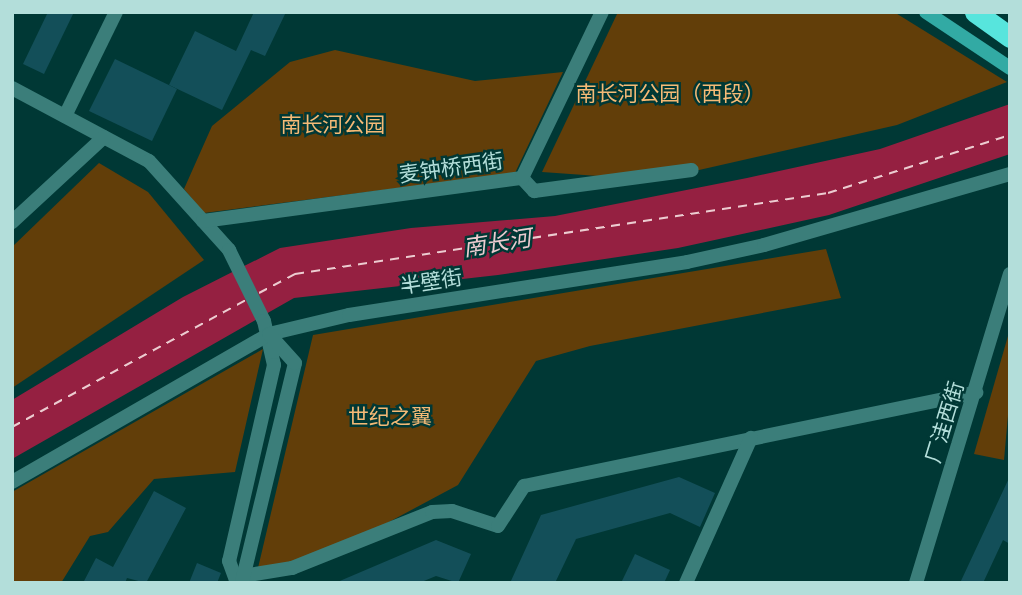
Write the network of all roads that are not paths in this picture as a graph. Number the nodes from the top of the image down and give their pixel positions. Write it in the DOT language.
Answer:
graph roads {
  1 [pos="116,12"];
  2 [pos="602,12"];
  3 [pos="926,12"];
  4 [pos="975,12"];
  5 [pos="1010,37"];
  6 [pos="1010,68"];
  7 [pos="12,88"];
  8 [pos="65,116"];
  9 [pos="104,137"];
  10 [pos="692,170"];
  11 [pos="1010,174"];
  12 [pos="522,178"];
  13 [pos="203,221"];
  14 [pos="12,222"];
  15 [pos="1010,274"];
  16 [pos="267,327"];
  17 [pos="976,392"];
  18 [pos="751,438"];
  19 [pos="12,482"];
  20 [pos="241,581"];
  21 [pos="686,583"];
  22 [pos="916,583"];
  1 -- 8 [label="street"];
  2 -- 12 [label="street, 麦钟桥西街"];
  3 -- 6 [label="street"];
  4 -- 5 [label="highway"];
  7 -- 8 [label="street"];
  8 -- 9 [label="street"];
  9 -- 13 [label="street"];
  9 -- 14 [label="street"];
  10 -- 12 [label="street"];
  11 -- 16 [label="street, 半壁街"];
  12 -- 13 [label="street, 麦钟桥西街"];
  13 -- 16 [label="street"];
  15 -- 17 [label="street, 厂洼西街"];
  16 -- 19 [label="street, 半壁街"];
  16 -- 20 [label="street"];
  16 -- 20 [label="street"];
  17 -- 18 [label="street"];
  17 -- 22 [label="street, 厂洼西街"];
  18 -- 20 [label="street"];
  18 -- 21 [label="street"];
}
